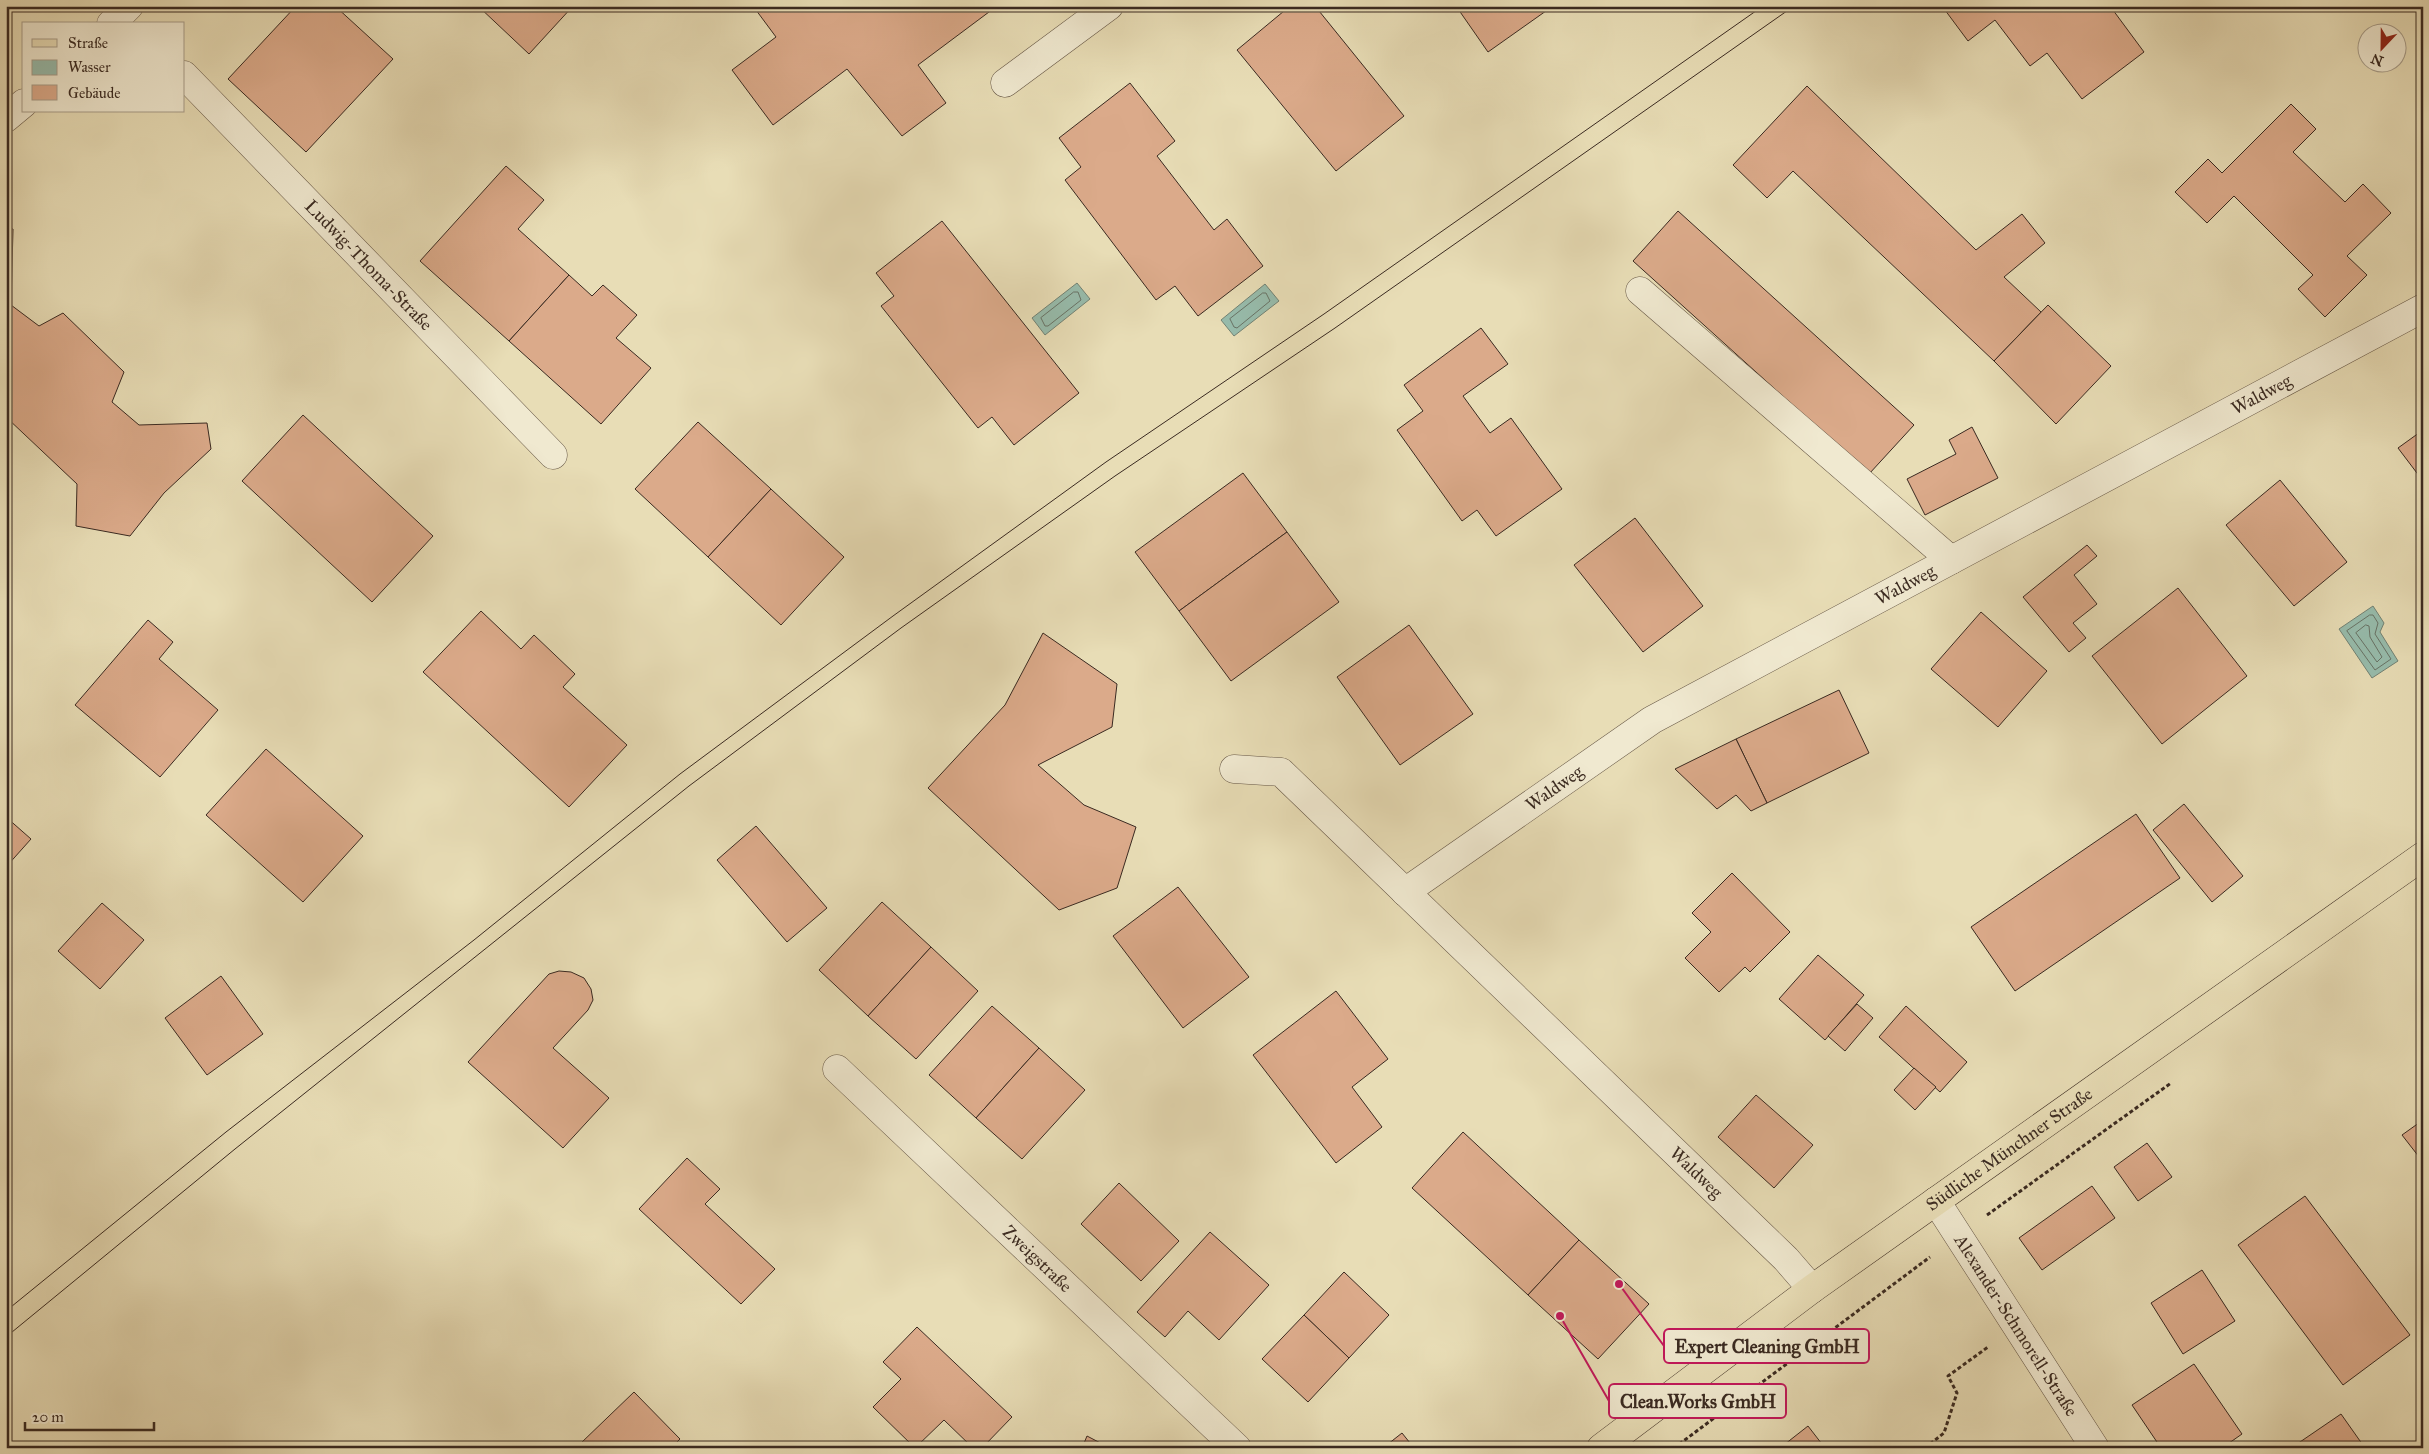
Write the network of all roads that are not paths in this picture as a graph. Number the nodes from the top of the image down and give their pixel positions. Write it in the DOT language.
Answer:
graph roads {
  1 [pos="1109,6"];
  2 [pos="185,76"];
  3 [pos="1005,83"];
  4 [pos="22,105"];
  5 [pos="6,118"];
  6 [pos="1640,291"];
  7 [pos="2423,308"];
  8 [pos="553,455"];
  9 [pos="1951,560"];
  10 [pos="1234,769"];
  11 [pos="2423,856"];
  12 [pos="1405,892"];
  13 [pos="837,1069"];
  14 [pos="1936,1202"];
  15 [pos="1812,1290"];
  16 [pos="1237,1448"];
  17 [pos="1600,1448"];
  18 [pos="2094,1448"];
  1 -- 3 [label="street"];
  2 -- 8 [label="street, Ludwig-Thoma-Straße"];
  4 -- 5 [label="street"];
  6 -- 9 [label="street"];
  7 -- 9 [label="street, Waldweg"];
  9 -- 12 [label="street, Waldweg"];
  10 -- 12 [label="street, Waldweg"];
  11 -- 14 [label="main road, Südliche Münchner Straße"];
  12 -- 15 [label="street, Waldweg"];
  13 -- 16 [label="street, Zweigstraße"];
  14 -- 15 [label="main road, Südliche Münchner Straße"];
  14 -- 18 [label="street, Alexander-Schmorell-Straße"];
  15 -- 17 [label="main road, Südliche Münchner Straße"];
}
